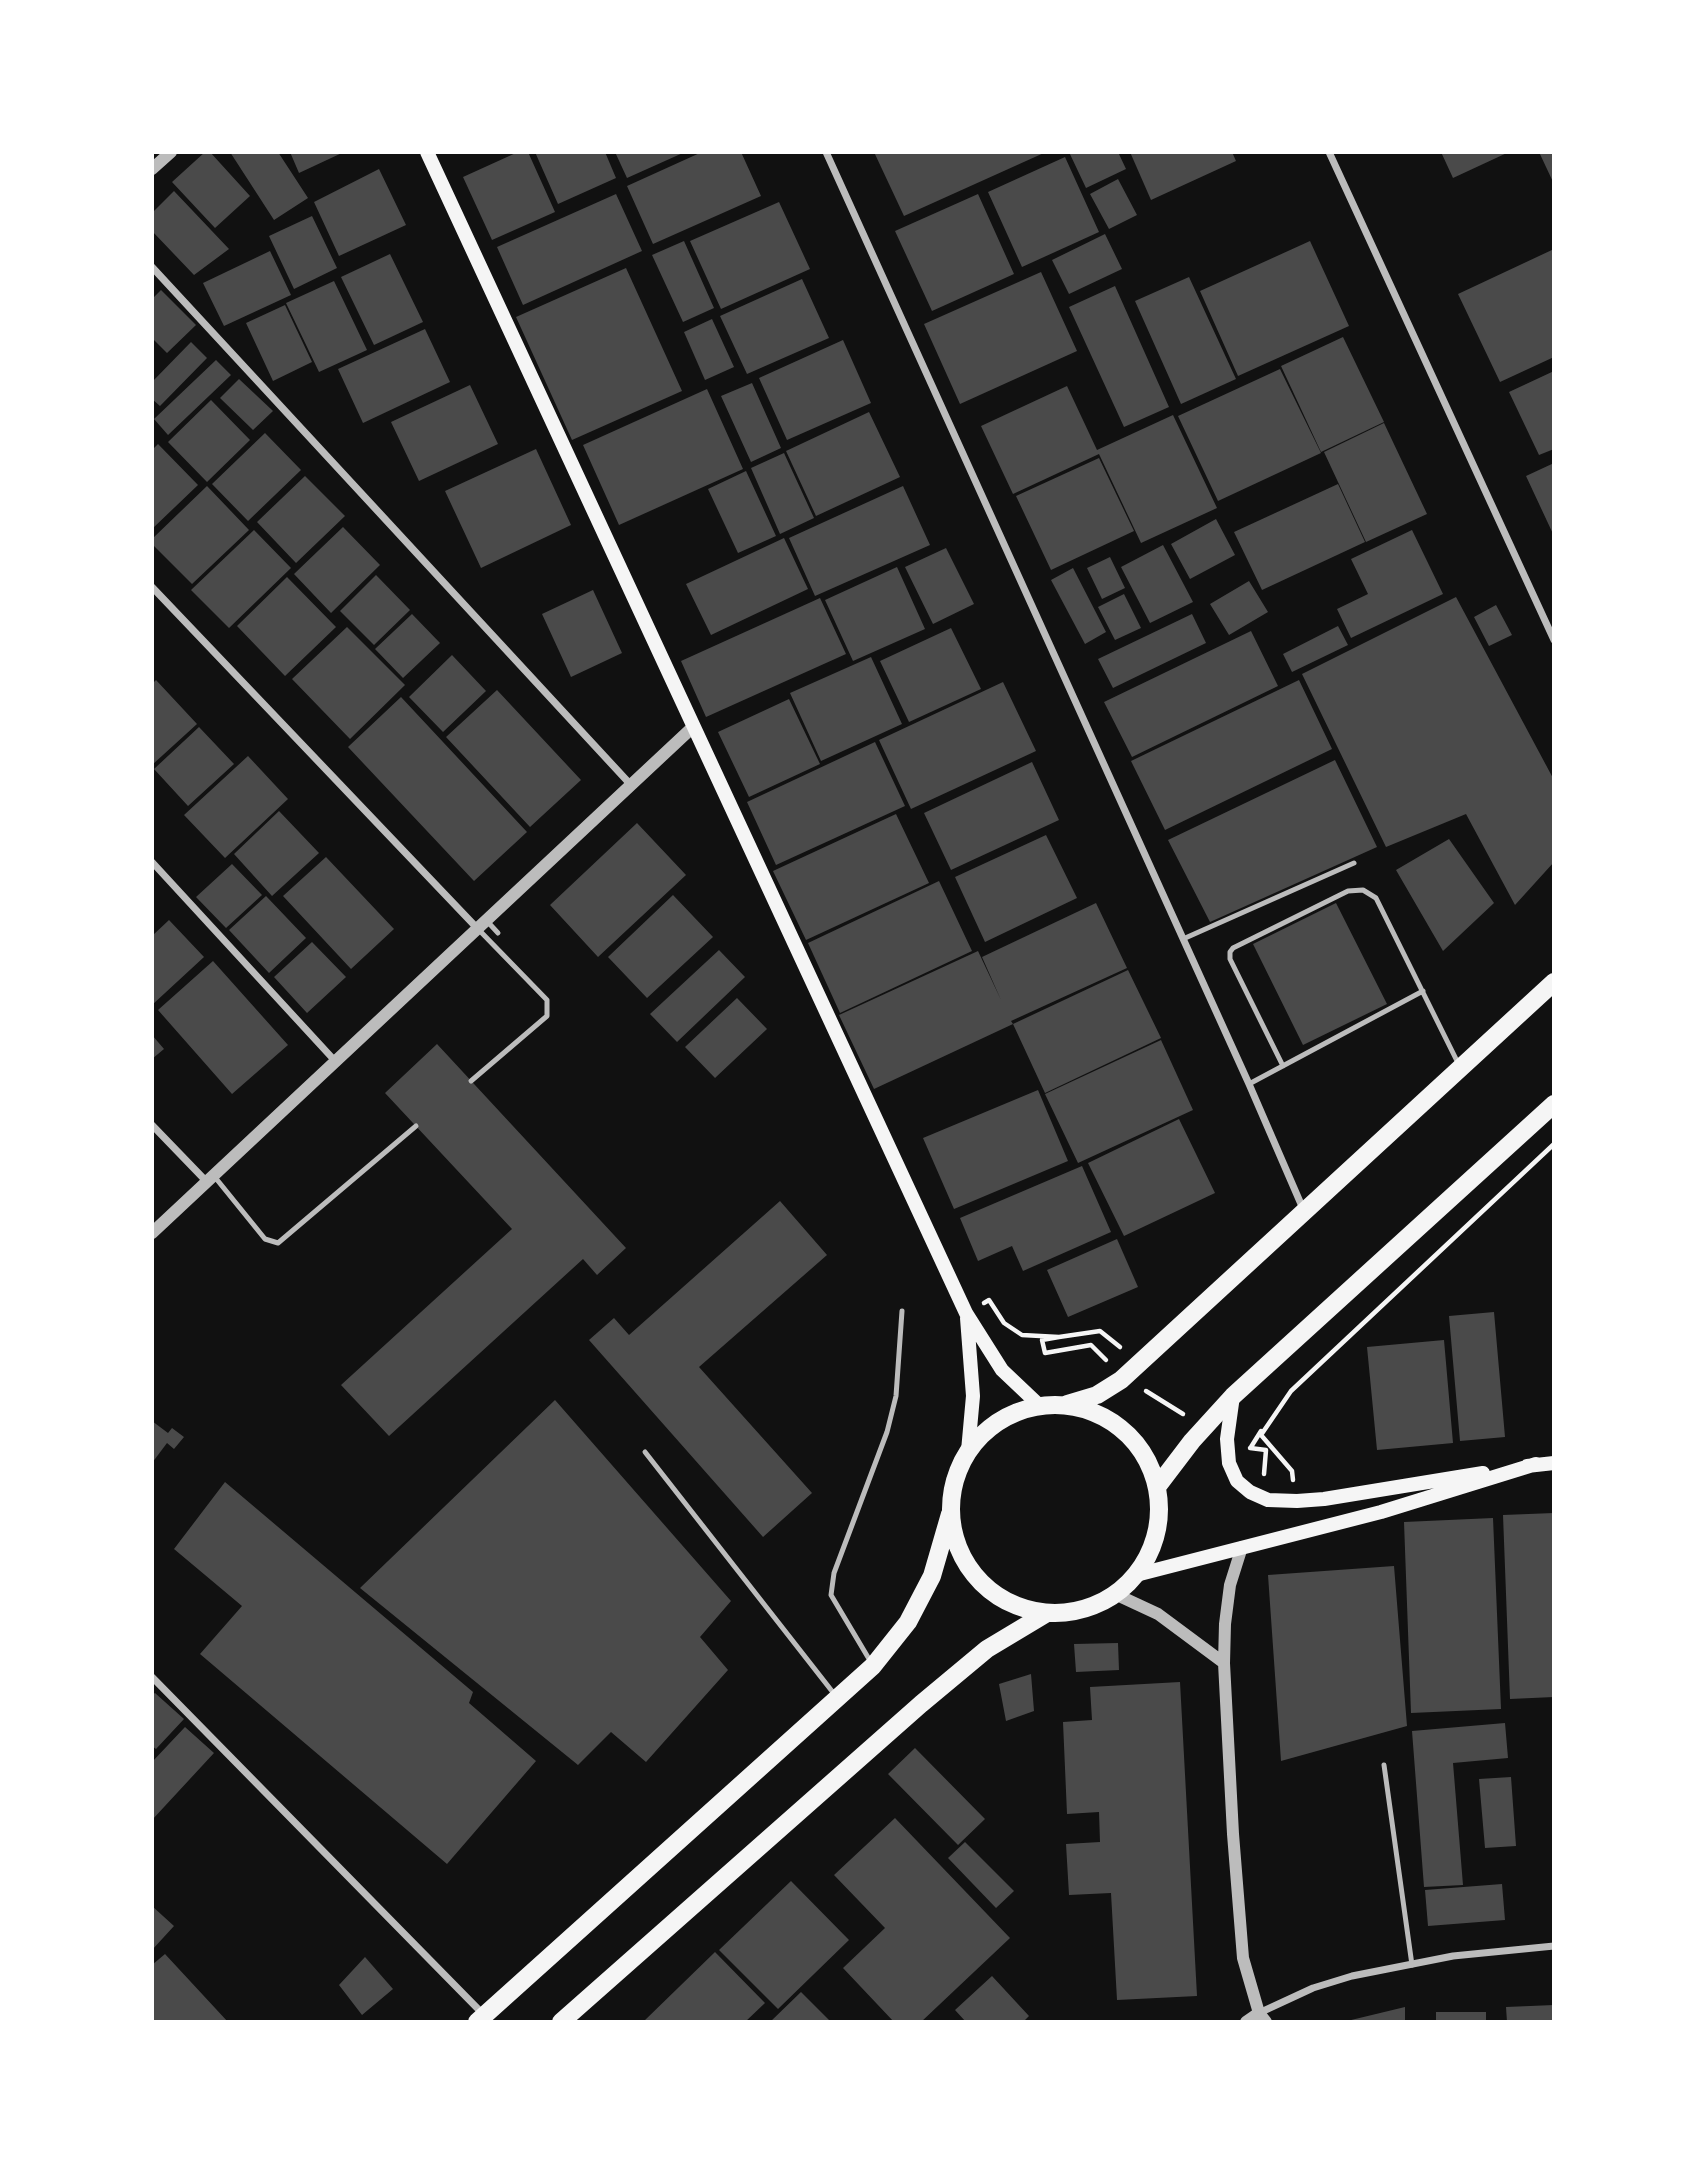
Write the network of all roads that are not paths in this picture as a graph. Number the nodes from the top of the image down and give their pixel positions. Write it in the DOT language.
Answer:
graph roads {
  1 [pos="171,152"];
  2 [pos="427,152"];
  3 [pos="826,152"];
  4 [pos="1329,152"];
  5 [pos="152,169"];
  6 [pos="152,267"];
  7 [pos="152,587"];
  8 [pos="1554,640"];
  9 [pos="694,726"];
  10 [pos="631,785"];
  11 [pos="152,862"];
  12 [pos="1354,863"];
  13 [pos="482,924"];
  14 [pos="498,933"];
  15 [pos="1183,939"];
  16 [pos="1554,982"];
  17 [pos="1423,991"];
  18 [pos="336,1062"];
  19 [pos="1283,1066"];
  20 [pos="1461,1068"];
  21 [pos="471,1081"];
  22 [pos="1249,1084"];
  23 [pos="1554,1104"];
  24 [pos="152,1125"];
  25 [pos="416,1126"];
  26 [pos="210,1179"];
  27 [pos="1304,1211"];
  28 [pos="152,1233"];
  29 [pos="902,1311"];
  30 [pos="967,1313"];
  31 [pos="1233,1396"];
  32 [pos="1063,1405"];
  33 [pos="1040,1406"];
  34 [pos="968,1451"];
  35 [pos="645,1452"];
  36 [pos="1554,1463"];
  37 [pos="1536,1464"];
  38 [pos="1157,1487"];
  39 [pos="950,1514"];
  40 [pos="1242,1547"];
  41 [pos="1136,1575"];
  42 [pos="1115,1594"];
  43 [pos="1047,1613"];
  44 [pos="1224,1663"];
  45 [pos="873,1666"];
  46 [pos="152,1677"];
  47 [pos="838,1698"];
  48 [pos="1384,1765"];
  49 [pos="1554,1946"];
  50 [pos="1412,1965"];
  51 [pos="1262,2017"];
  52 [pos="481,2019"];
  53 [pos="561,2022"];
  54 [pos="1246,2022"];
  1 -- 5 [label="street"];
  2 -- 9 [label="main road"];
  3 -- 15 [label="street"];
  4 -- 8 [label="street"];
  6 -- 10 [label="street"];
  7 -- 13 [label="street"];
  9 -- 10 [label="street"];
  9 -- 30 [label="main road"];
  10 -- 13 [label="street"];
  11 -- 18 [label="street"];
  12 -- 15 [label="lane"];
  13 -- 14 [label="lane"];
  13 -- 18 [label="street"];
  13 -- 21 [label="lane"];
  15 -- 22 [label="street"];
  16 -- 20 [label="main road"];
  17 -- 19 [label="lane"];
  17 -- 19 [label="lane"];
  17 -- 20 [label="lane"];
  18 -- 26 [label="street"];
  19 -- 22 [label="lane"];
  20 -- 27 [label="main road"];
  22 -- 27 [label="street"];
  23 -- 31 [label="main road"];
  24 -- 26 [label="street"];
  25 -- 26 [label="lane"];
  26 -- 28 [label="street"];
  27 -- 32 [label="main road"];
  29 -- 45 [label="lane"];
  30 -- 33 [label="main road"];
  30 -- 34 [label="main road"];
  31 -- 37 [label="main road"];
  31 -- 38 [label="main road"];
  32 -- 33 [label="main road"];
  32 -- 38 [label="main road"];
  33 -- 34 [label="main road"];
  34 -- 39 [label="main road"];
  35 -- 47 [label="lane"];
  36 -- 37 [label="main road"];
  37 -- 40 [label="main road"];
  38 -- 41 [label="main road"];
  39 -- 43 [label="main road"];
  39 -- 45 [label="main road"];
  40 -- 41 [label="main road"];
  40 -- 44 [label="street"];
  41 -- 42 [label="main road"];
  42 -- 43 [label="main road"];
  42 -- 44 [label="street"];
  43 -- 53 [label="main road"];
  44 -- 51 [label="street"];
  45 -- 47 [label="main road"];
  46 -- 52 [label="street"];
  47 -- 52 [label="main road"];
  48 -- 50 [label="lane"];
  49 -- 50 [label="street"];
  50 -- 51 [label="street"];
  51 -- 54 [label="street"];
}
